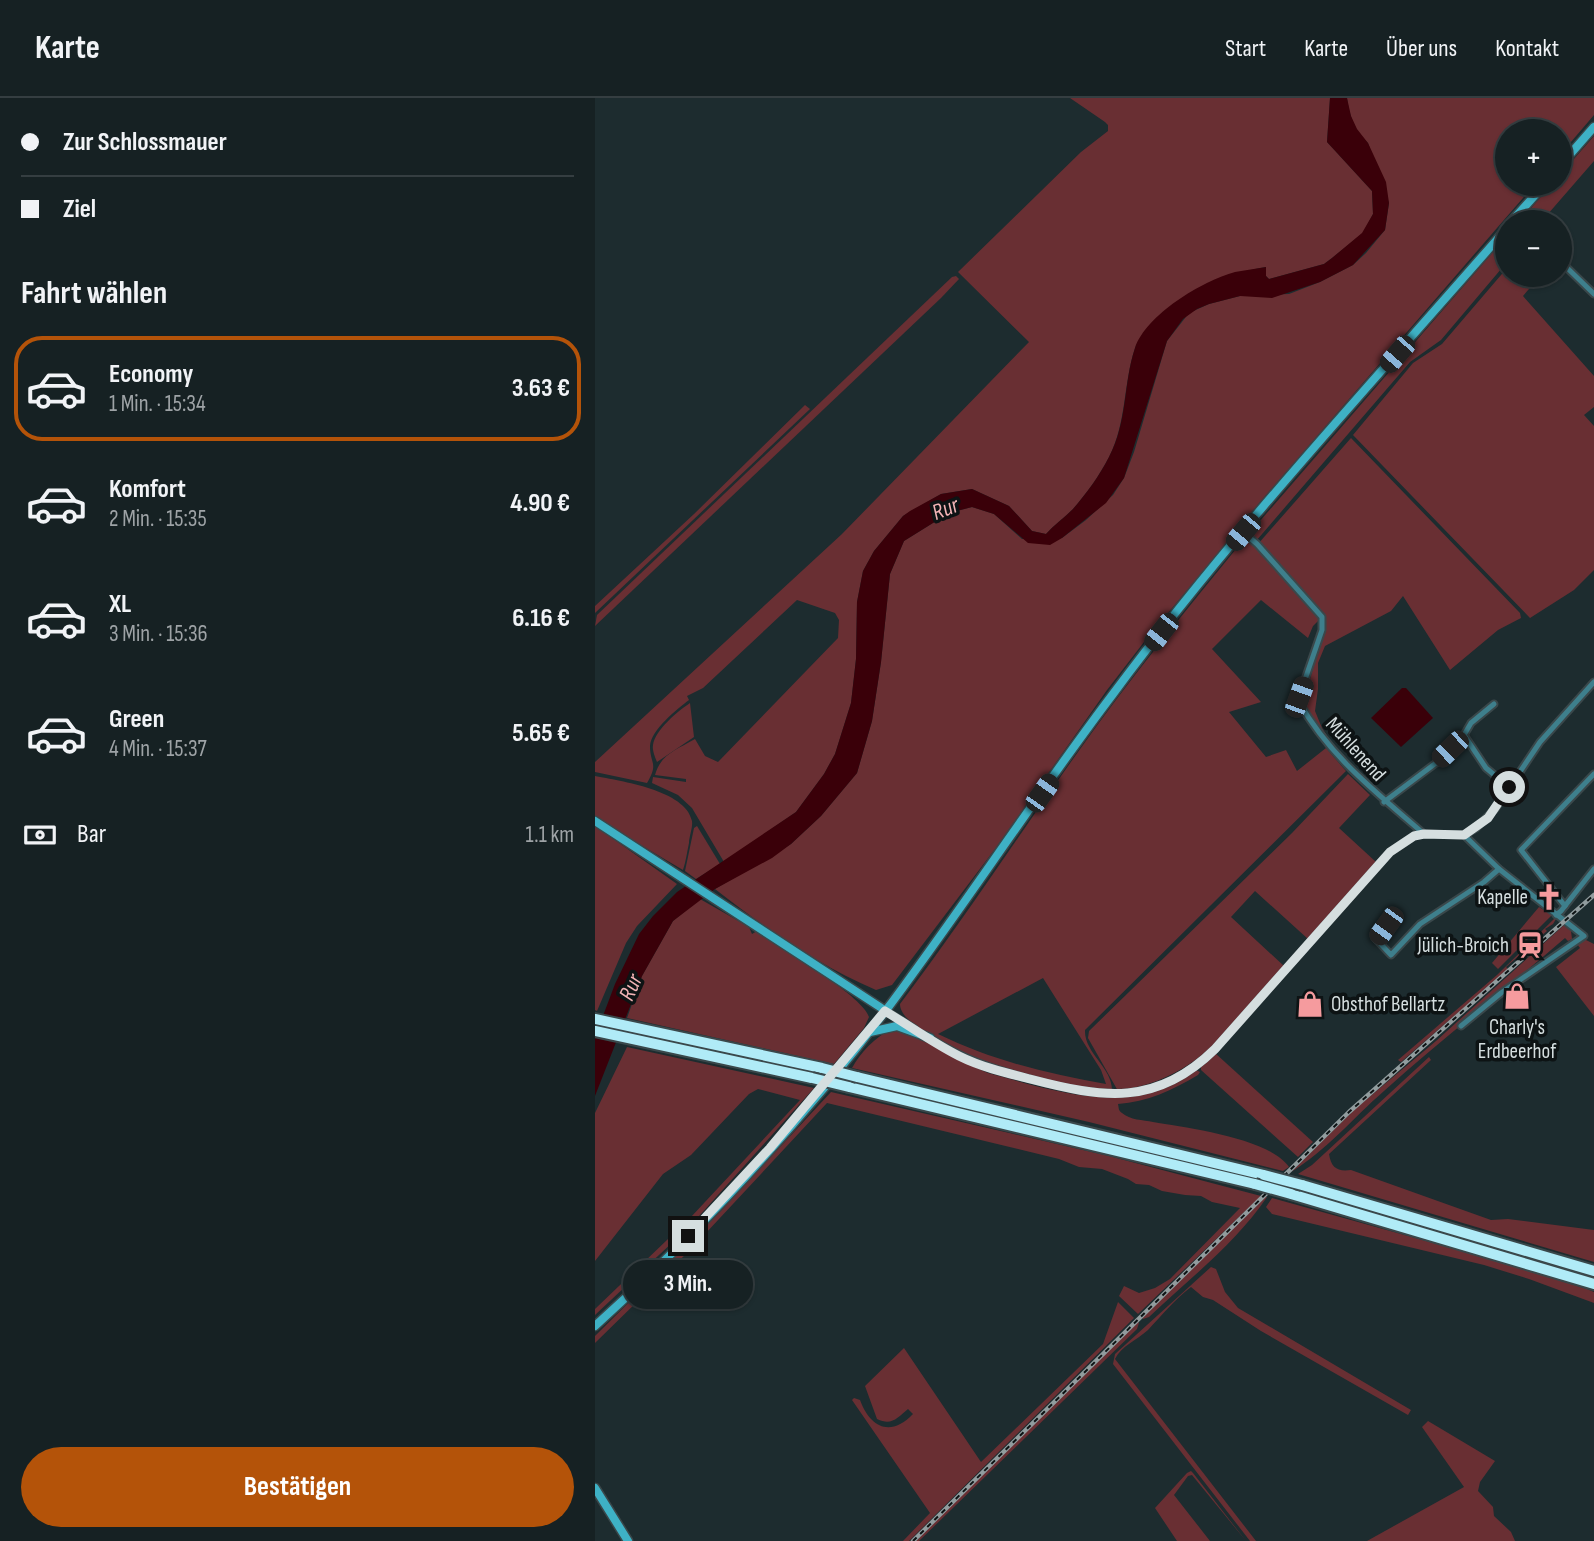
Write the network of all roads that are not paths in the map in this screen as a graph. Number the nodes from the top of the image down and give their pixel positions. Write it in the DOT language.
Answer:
graph roads {
  1 [pos="1594,127"];
  2 [pos="1572,152"];
  3 [pos="1534,196"];
  4 [pos="1522,210"];
  5 [pos="1495,242"];
  6 [pos="1572,273"];
  7 [pos="1594,295"];
  8 [pos="1243,532"];
  9 [pos="1594,682"];
  10 [pos="1495,704"];
  11 [pos="1464,735"];
  12 [pos="1594,774"];
  13 [pos="1509,787"];
  14 [pos="1384,802"];
  15 [pos="595,821"];
  16 [pos="1424,834"];
  17 [pos="1464,835"];
  18 [pos="1499,869"];
  19 [pos="1594,869"];
  20 [pos="1565,906"];
  21 [pos="1556,915"];
  22 [pos="1386,926"];
  23 [pos="885,1011"];
  24 [pos="595,1019"];
  25 [pos="1461,1026"];
  26 [pos="595,1031"];
  27 [pos="868,1033"];
  28 [pos="930,1038"];
  29 [pos="669,1041"];
  30 [pos="1594,1271"];
  31 [pos="1594,1284"];
  32 [pos="595,1326"];
  33 [pos="595,1489"];
  34 [pos="628,1541"];
  1 -- 2 [label="main road"];
  3 -- 4 [label="main road"];
  5 -- 8 [label="main road"];
  6 -- 7 [label="street"];
  8 -- 14 [label="street, Mühlenend"];
  8 -- 23 [label="main road"];
  9 -- 13 [label="street"];
  10 -- 11 [label="street"];
  11 -- 13 [label="street"];
  11 -- 14 [label="street"];
  12 -- 20 [label="street"];
  13 -- 17 [label="street"];
  14 -- 16 [label="street, Mühlenend"];
  15 -- 23 [label="main road"];
  16 -- 17 [label="street"];
  16 -- 28 [label="street"];
  17 -- 18 [label="street"];
  18 -- 21 [label="street"];
  18 -- 22 [label="street"];
  19 -- 20 [label="street"];
  20 -- 21 [label="street"];
  21 -- 25 [label="street"];
  23 -- 27 [label="main road"];
  23 -- 28 [label="street"];
  24 -- 29 [label="highway"];
  26 -- 29 [label="highway"];
  27 -- 28 [label="main road"];
  27 -- 32 [label="main road"];
  29 -- 30 [label="highway, bridge"];
  29 -- 31 [label="highway, bridge"];
  33 -- 34 [label="main road"];
}
